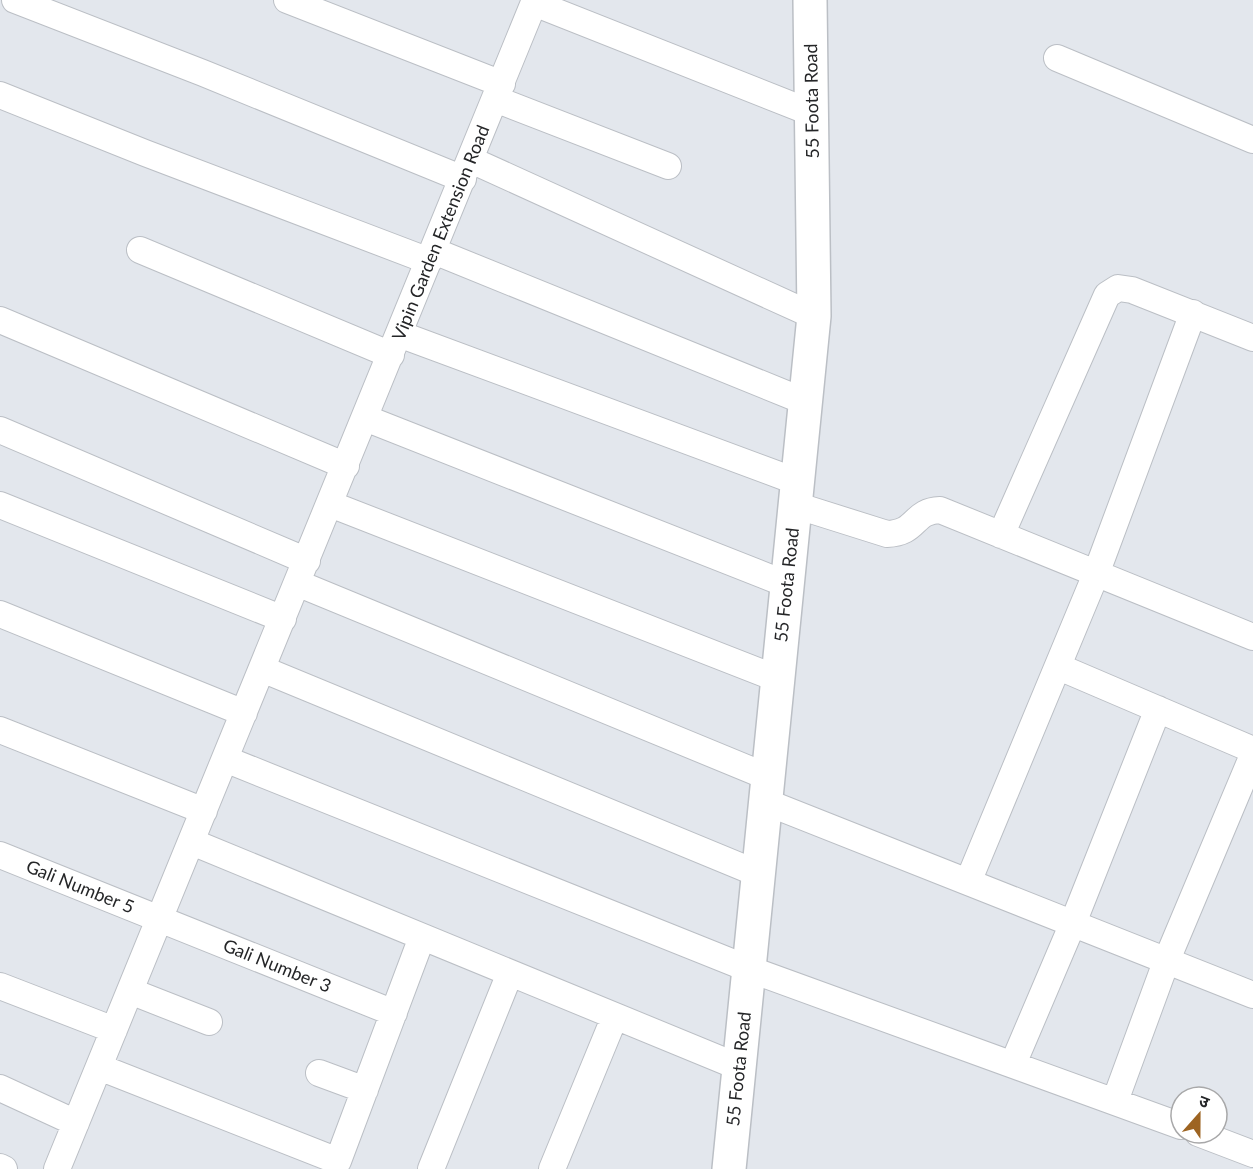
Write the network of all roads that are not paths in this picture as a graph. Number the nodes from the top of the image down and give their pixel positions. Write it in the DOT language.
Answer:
graph roads {
  1 [pos="15,0"];
  2 [pos="287,0"];
  3 [pos="810,0"];
  4 [pos="534,1"];
  5 [pos="1057,58"];
  6 [pos="499,92"];
  7 [pos="0,95"];
  8 [pos="812,114"];
  9 [pos="1253,140"];
  10 [pos="668,166"];
  11 [pos="467,170"];
  12 [pos="140,250"];
  13 [pos="431,256"];
  14 [pos="1193,313"];
  15 [pos="814,316"];
  16 [pos="0,320"];
  17 [pos="1253,338"];
  18 [pos="395,345"];
  19 [pos="806,402"];
  20 [pos="365,418"];
  21 [pos="0,430"];
  22 [pos="346,466"];
  23 [pos="797,494"];
  24 [pos="330,504"];
  25 [pos="0,505"];
  26 [pos="1001,535"];
  27 [pos="302,572"];
  28 [pos="1096,574"];
  29 [pos="786,584"];
  30 [pos="0,614"];
  31 [pos="283,619"];
  32 [pos="1253,637"];
  33 [pos="1059,667"];
  34 [pos="262,669"];
  35 [pos="778,679"];
  36 [pos="1158,709"];
  37 [pos="244,713"];
  38 [pos="0,730"];
  39 [pos="1253,752"];
  40 [pos="225,759"];
  41 [pos="767,790"];
  42 [pos="204,811"];
  43 [pos="192,842"];
  44 [pos="0,855"];
  45 [pos="759,874"];
  46 [pos="968,882"];
  47 [pos="160,919"];
  48 [pos="1072,923"];
  49 [pos="422,937"];
  50 [pos="1166,962"];
  51 [pos="749,969"];
  52 [pos="510,973"];
  53 [pos="0,986"];
  54 [pos="130,991"];
  55 [pos="1253,995"];
  56 [pos="394,1013"];
  57 [pos="615,1016"];
  58 [pos="209,1022"];
  59 [pos="114,1030"];
  60 [pos="1013,1064"];
  61 [pos="99,1067"];
  62 [pos="739,1067"];
  63 [pos="319,1073"];
  64 [pos="0,1088"];
  65 [pos="365,1090"];
  66 [pos="1115,1101"];
  67 [pos="1169,1121"];
  68 [pos="76,1123"];
  69 [pos="1229,1145"];
  70 [pos="1253,1154"];
  71 [pos="59,1169"];
  72 [pos="431,1169"];
  73 [pos="552,1169"];
  74 [pos="729,1169"];
  1 -- 11 [label="street"];
  2 -- 6 [label="street"];
  3 -- 8 [label="street, 55 Foota Road"];
  4 -- 6 [label="street, Vipin Garden Extension Road"];
  4 -- 8 [label="street"];
  5 -- 9 [label="street"];
  6 -- 10 [label="street"];
  6 -- 11 [label="street, Vipin Garden Extension Road"];
  7 -- 13 [label="street"];
  8 -- 15 [label="street, 55 Foota Road"];
  11 -- 13 [label="street, Vipin Garden Extension Road"];
  11 -- 15 [label="street"];
  12 -- 18 [label="street"];
  13 -- 18 [label="street, Vipin Garden Extension Road"];
  13 -- 19 [label="street"];
  14 -- 17 [label="street"];
  14 -- 26 [label="street"];
  14 -- 28 [label="street"];
  15 -- 19 [label="street, 55 Foota Road"];
  16 -- 22 [label="street"];
  18 -- 20 [label="street, Vipin Garden Extension Road"];
  18 -- 23 [label="street"];
  19 -- 23 [label="street, 55 Foota Road"];
  20 -- 22 [label="street, Vipin Garden Extension Road"];
  20 -- 29 [label="street"];
  21 -- 27 [label="street"];
  22 -- 24 [label="street, Vipin Garden Extension Road"];
  23 -- 26 [label="street"];
  23 -- 29 [label="street, 55 Foota Road"];
  24 -- 27 [label="street, Vipin Garden Extension Road"];
  24 -- 35 [label="street"];
  25 -- 31 [label="street"];
  26 -- 28 [label="street"];
  27 -- 31 [label="street, Vipin Garden Extension Road"];
  27 -- 41 [label="street"];
  28 -- 32 [label="street"];
  28 -- 33 [label="street"];
  29 -- 35 [label="street, 55 Foota Road"];
  30 -- 37 [label="street"];
  31 -- 34 [label="street, Vipin Garden Extension Road"];
  33 -- 36 [label="street"];
  33 -- 46 [label="street"];
  34 -- 37 [label="street, Vipin Garden Extension Road"];
  34 -- 45 [label="street"];
  35 -- 41 [label="street, 55 Foota Road"];
  36 -- 39 [label="street"];
  36 -- 48 [label="street"];
  37 -- 40 [label="street, Vipin Garden Extension Road"];
  38 -- 42 [label="street"];
  39 -- 50 [label="street"];
  40 -- 42 [label="street, Vipin Garden Extension Road"];
  40 -- 51 [label="street"];
  41 -- 45 [label="street, 55 Foota Road"];
  41 -- 46 [label="street"];
  42 -- 43 [label="street, Vipin Garden Extension Road"];
  43 -- 47 [label="street, Vipin Garden Extension Road"];
  43 -- 49 [label="street"];
  44 -- 47 [label="street, Gali Number 5"];
  45 -- 51 [label="street, 55 Foota Road"];
  46 -- 48 [label="street"];
  47 -- 54 [label="street, Vipin Garden Extension Road"];
  47 -- 56 [label="street, Gali Number 3"];
  48 -- 50 [label="street"];
  48 -- 60 [label="street"];
  49 -- 52 [label="street"];
  49 -- 56 [label="street"];
  50 -- 55 [label="street"];
  50 -- 66 [label="street"];
  51 -- 60 [label="street"];
  51 -- 62 [label="street, 55 Foota Road"];
  52 -- 57 [label="street"];
  52 -- 72 [label="street"];
  53 -- 59 [label="street"];
  54 -- 58 [label="street"];
  54 -- 59 [label="street, Vipin Garden Extension Road"];
  56 -- 65 [label="street"];
  57 -- 62 [label="street"];
  57 -- 73 [label="street"];
  59 -- 61 [label="street, Vipin Garden Extension Road"];
  60 -- 66 [label="street"];
  61 -- 65 [label="street"];
  61 -- 68 [label="street, Vipin Garden Extension Road"];
  62 -- 74 [label="street, 55 Foota Road"];
  63 -- 65 [label="street"];
  64 -- 68 [label="street"];
  66 -- 67 [label="street"];
  68 -- 71 [label="street, Vipin Garden Extension Road"];
  69 -- 70 [label="street"];
}
